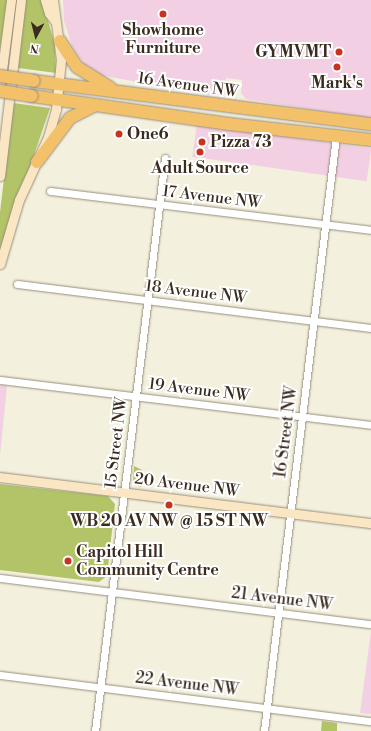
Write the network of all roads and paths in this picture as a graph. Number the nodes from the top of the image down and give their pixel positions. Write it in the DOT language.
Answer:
graph roads {
  1 [pos="10,0"];
  2 [pos="21,0"];
  3 [pos="45,0"];
  4 [pos="53,0"];
  5 [pos="56,22"];
  6 [pos="60,41"];
  7 [pos="0,76"];
  8 [pos="60,83"];
  9 [pos="0,85"];
  10 [pos="112,90"];
  11 [pos="0,91"];
  12 [pos="57,100"];
  13 [pos="94,106"];
  14 [pos="371,124"];
  15 [pos="336,136"];
  16 [pos="371,140"];
  17 [pos="165,158"];
  18 [pos="37,162"];
  19 [pos="0,176"];
  20 [pos="50,191"];
  21 [pos="159,205"];
  22 [pos="326,225"];
  23 [pos="371,230"];
  24 [pos="0,264"];
  25 [pos="17,284"];
  26 [pos="148,300"];
  27 [pos="314,321"];
  28 [pos="371,328"];
  29 [pos="0,380"];
  30 [pos="136,396"];
  31 [pos="302,417"];
  32 [pos="371,425"];
  33 [pos="0,477"];
  34 [pos="125,492"];
  35 [pos="291,512"];
  36 [pos="371,523"];
  37 [pos="0,578"];
  38 [pos="112,592"];
  39 [pos="279,612"];
  40 [pos="371,624"];
  41 [pos="0,675"];
  42 [pos="100,688"];
  43 [pos="267,708"];
  44 [pos="371,721"];
  45 [pos="95,731"];
  46 [pos="264,731"];
  1 -- 9 [label="main road"];
  2 -- 19 [label="main road"];
  3 -- 5 [label="main road"];
  4 -- 5 [label="main road"];
  5 -- 6 [label="main road"];
  6 -- 8 [label="main road"];
  6 -- 10 [label="highway"];
  7 -- 8 [label="highway, 16 Avenue NW, bridge"];
  8 -- 10 [label="highway, 16 Avenue NW"];
  8 -- 12 [label="main road"];
  10 -- 14 [label="highway, 16 Avenue NW"];
  11 -- 12 [label="highway, 16 Avenue NW, bridge"];
  12 -- 13 [label="highway, 16 Avenue NW"];
  12 -- 18 [label="main road"];
  13 -- 15 [label="highway, 16 Avenue NW"];
  13 -- 18 [label="highway"];
  15 -- 16 [label="highway, 16 Avenue NW"];
  15 -- 22 [label="street, 16 Street NW"];
  17 -- 21 [label="street, 15 Street NW"];
  18 -- 24 [label="main road"];
  20 -- 21 [label="street, 17 Avenue NW"];
  21 -- 22 [label="street, 17 Avenue NW"];
  21 -- 26 [label="street, 15 Street NW"];
  22 -- 23 [label="street, 17 Avenue NW"];
  22 -- 27 [label="street, 16 Street NW"];
  25 -- 26 [label="street, 18 Avenue NW"];
  26 -- 27 [label="street, 18 Avenue NW"];
  26 -- 30 [label="street, 15 Street NW"];
  27 -- 28 [label="street, 18 Avenue NW"];
  27 -- 31 [label="street, 16 Street NW"];
  29 -- 30 [label="street, 19 Avenue NW"];
  30 -- 31 [label="street, 19 Avenue NW"];
  30 -- 34 [label="street, 15 Street NW"];
  31 -- 32 [label="street, 19 Avenue NW"];
  31 -- 35 [label="street, 16 Street NW"];
  33 -- 34 [label="main road, 20 Avenue NW"];
  34 -- 35 [label="main road, 20 Avenue NW"];
  34 -- 38 [label="street, 15 Street NW"];
  35 -- 36 [label="main road, 20 Avenue NW"];
  35 -- 39 [label="street, 16 Street NW"];
  37 -- 38 [label="street, 21 Avenue NW"];
  38 -- 39 [label="street, 21 Avenue NW"];
  38 -- 42 [label="street, 15 Street NW"];
  39 -- 40 [label="street, 21 Avenue NW"];
  39 -- 43 [label="street, 16 Street NW"];
  41 -- 42 [label="street, 22 Avenue NW"];
  42 -- 43 [label="street, 22 Avenue NW"];
  42 -- 45 [label="street, 15 Street NW"];
  43 -- 44 [label="street, 22 Avenue NW"];
  43 -- 46 [label="street, 16 Street NW"];
}
